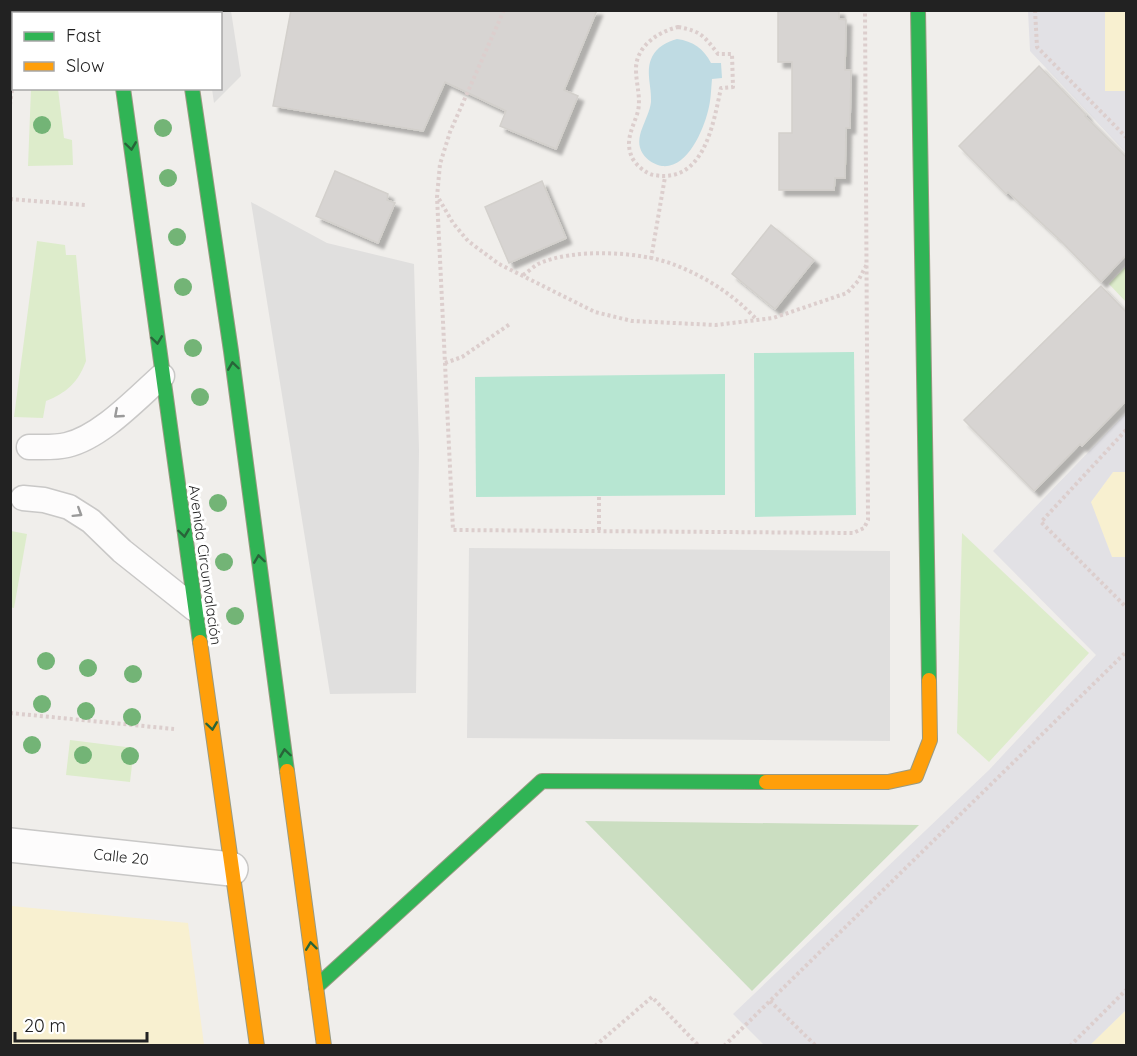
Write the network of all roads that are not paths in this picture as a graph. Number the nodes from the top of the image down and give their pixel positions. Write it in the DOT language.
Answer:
graph roads {
  1 [pos="918,10"];
  2 [pos="123,90"];
  3 [pos="192,90"];
  4 [pos="162,376"];
  5 [pos="29,447"];
  6 [pos="22,498"];
  7 [pos="195,609"];
  8 [pos="10,845"];
  9 [pos="231,869"];
  10 [pos="316,987"];
  11 [pos="256,1046"];
  12 [pos="324,1046"];
  1 -- 10 [label="main road"];
  2 -- 4 [label="main road, Avenida Circunvalación, one-way"];
  10 -- 3 [label="main road, one-way"];
  4 -- 5 [label="lane, one-way"];
  4 -- 7 [label="main road, Avenida Circunvalación, one-way"];
  6 -- 7 [label="lane, one-way"];
  7 -- 9 [label="main road, Avenida Circunvalación, one-way"];
  8 -- 9 [label="street, Calle 20"];
  9 -- 11 [label="main road, Avenida Circunvalación"];
  10 -- 12 [label="main road"];
}
